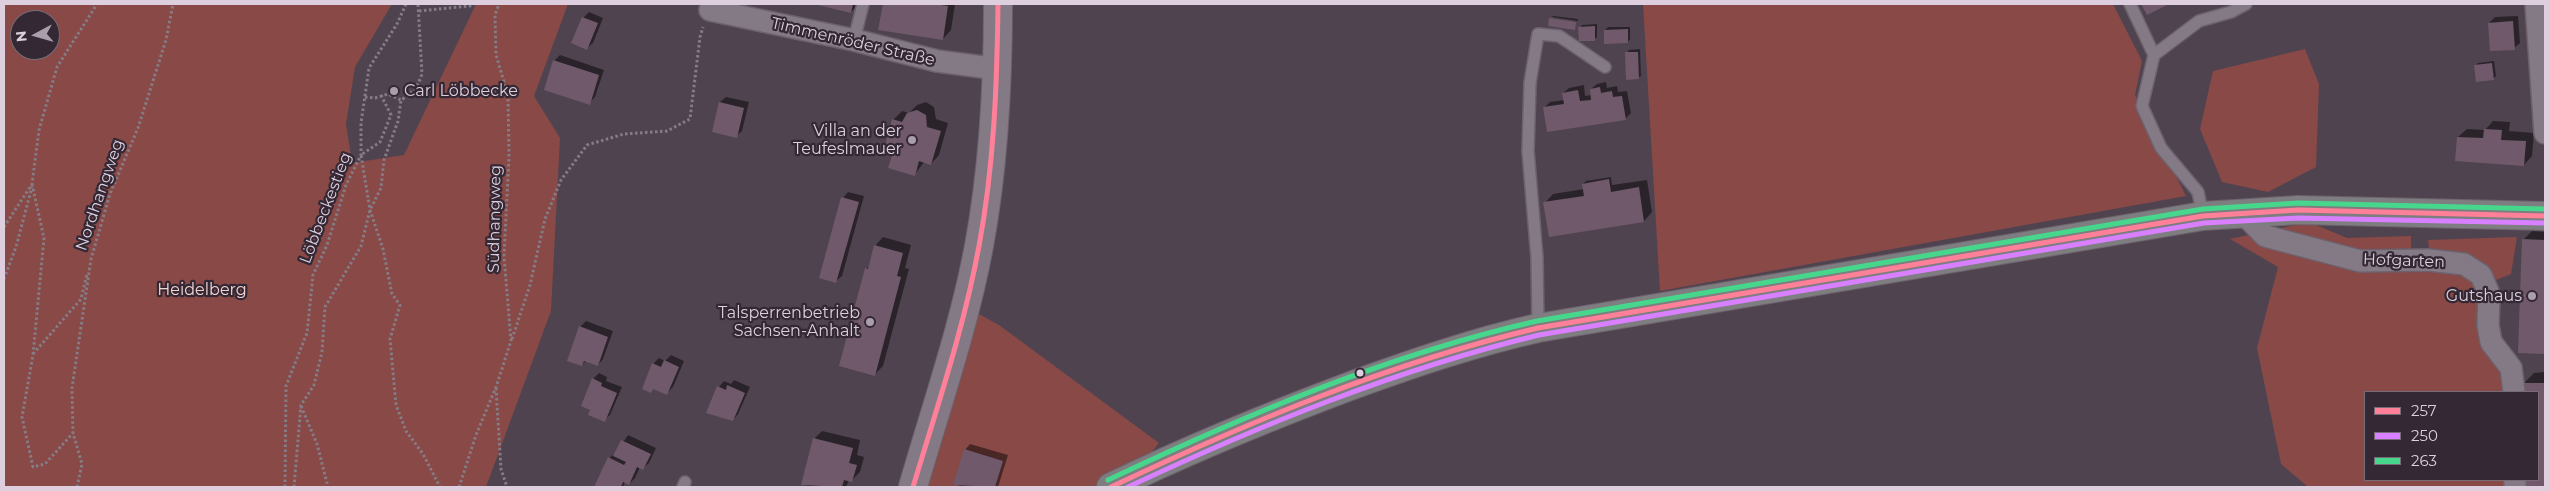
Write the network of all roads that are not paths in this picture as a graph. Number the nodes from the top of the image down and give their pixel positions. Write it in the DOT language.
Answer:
graph roads {
  1 [pos="863,4"];
  2 [pos="998,4"];
  3 [pos="2130,4"];
  4 [pos="2246,4"];
  5 [pos="2536,4"];
  6 [pos="710,10"];
  7 [pos="854,40"];
  8 [pos="2154,55"];
  9 [pos="1605,67"];
  10 [pos="998,69"];
  11 [pos="2545,133"];
  12 [pos="2242,212"];
  13 [pos="2203,216"];
  14 [pos="2545,216"];
  15 [pos="1538,328"];
  16 [pos="2514,391"];
  17 [pos="913,487"];
  18 [pos="1111,487"];
  1 -- 7 [label="lane"];
  2 -- 10 [label="main road"];
  3 -- 8 [label="lane"];
  4 -- 8 [label="lane"];
  5 -- 11 [label="street"];
  6 -- 7 [label="street, Timmenröder Straße"];
  7 -- 10 [label="street, Timmenröder Straße"];
  8 -- 13 [label="lane"];
  9 -- 15 [label="lane"];
  10 -- 17 [label="main road"];
  12 -- 13 [label="main road"];
  12 -- 14 [label="main road"];
  12 -- 16 [label="street, Hofgarten"];
  13 -- 15 [label="main road"];
  15 -- 18 [label="main road"];
}
